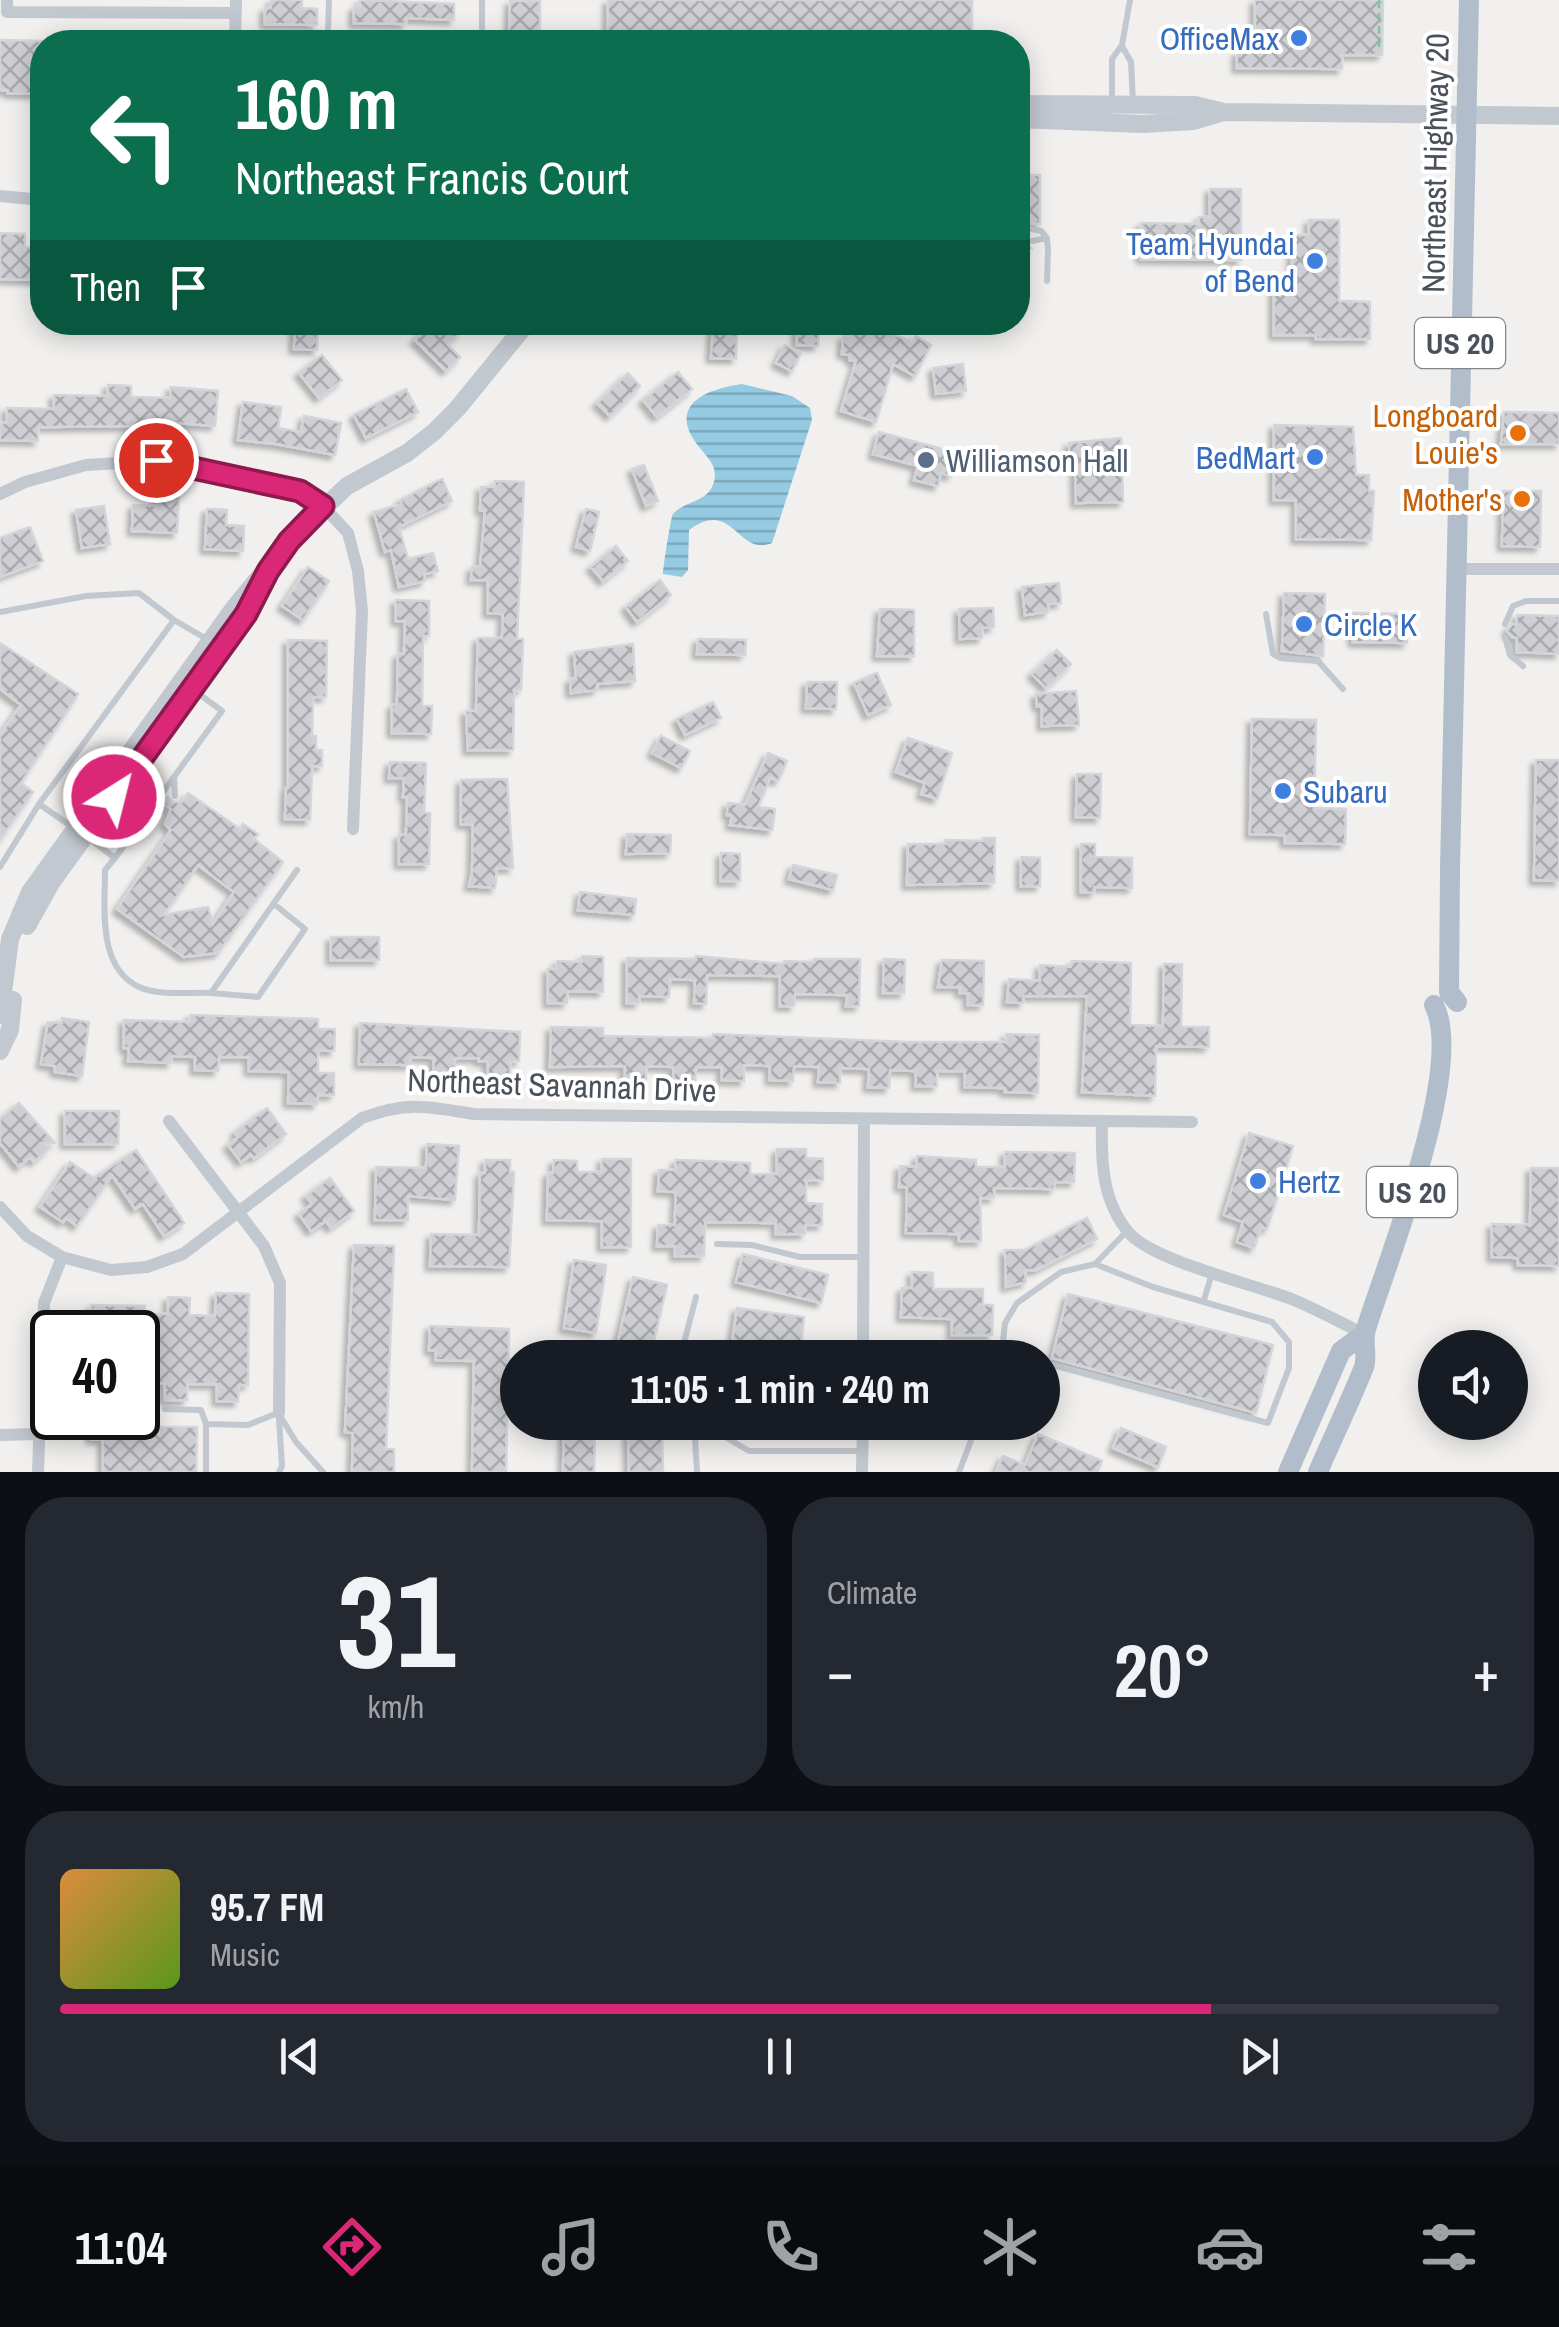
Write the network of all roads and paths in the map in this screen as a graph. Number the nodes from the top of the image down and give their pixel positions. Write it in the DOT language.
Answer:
graph roads {
  1 [pos="7,0"];
  2 [pos="328,0"];
  3 [pos="482,0"];
  4 [pos="1130,0"];
  5 [pos="1379,0"];
  6 [pos="1469,0"];
  7 [pos="236,6"];
  8 [pos="328,30"];
  9 [pos="482,30"];
  10 [pos="1122,45"];
  11 [pos="1379,50"];
  12 [pos="1030,104"];
  13 [pos="1112,104"];
  14 [pos="1133,104"];
  15 [pos="1224,112"];
  16 [pos="1559,116"];
  17 [pos="1465,117"];
  18 [pos="1030,120"];
  19 [pos="1121,124"];
  20 [pos="0,196"];
  21 [pos="30,199"];
  22 [pos="1032,230"];
  23 [pos="1046,238"];
  24 [pos="1032,241"];
  25 [pos="1047,281"];
  26 [pos="513,335"];
  27 [pos="0,494"];
  28 [pos="323,506"];
  29 [pos="1456,569"];
  30 [pos="1559,569"];
  31 [pos="268,571"];
  32 [pos="1559,601"];
  33 [pos="0,612"];
  34 [pos="1266,614"];
  35 [pos="174,620"];
  36 [pos="1505,624"];
  37 [pos="1505,637"];
  38 [pos="210,642"];
  39 [pos="1524,666"];
  40 [pos="192,688"];
  41 [pos="1343,689"];
  42 [pos="174,778"];
  43 [pos="174,796"];
  44 [pos="40,804"];
  45 [pos="164,811"];
  46 [pos="148,813"];
  47 [pos="353,829"];
  48 [pos="80,832"];
  49 [pos="116,858"];
  50 [pos="0,867"];
  51 [pos="297,870"];
  52 [pos="274,904"];
  53 [pos="1450,928"];
  54 [pos="3,952"];
  55 [pos="211,993"];
  56 [pos="0,1015"];
  57 [pos="0,1052"];
  58 [pos="1436,1084"];
  59 [pos="864,1120"];
  60 [pos="169,1121"];
  61 [pos="1102,1122"];
  62 [pos="1192,1122"];
  63 [pos="0,1206"];
  64 [pos="237,1212"];
  65 [pos="1128,1230"];
  66 [pos="716,1244"];
  67 [pos="864,1256"];
  68 [pos="62,1258"];
  69 [pos="1095,1264"];
  70 [pos="1212,1272"];
  71 [pos="696,1297"];
  72 [pos="1204,1300"];
  73 [pos="44,1310"];
  74 [pos="1364,1334"];
  75 [pos="685,1340"];
  76 [pos="864,1340"];
  77 [pos="1003,1340"];
  78 [pos="1060,1367"];
  79 [pos="165,1409"];
  80 [pos="279,1413"];
  81 [pos="206,1424"];
  82 [pos="30,1434"];
  83 [pos="0,1435"];
  84 [pos="38,1440"];
  85 [pos="697,1440"];
  86 [pos="729,1440"];
  87 [pos="863,1440"];
  88 [pos="971,1440"];
  89 [pos="863,1452"];
  90 [pos="38,1472"];
  91 [pos="206,1472"];
  92 [pos="279,1472"];
  93 [pos="323,1472"];
  94 [pos="697,1472"];
  95 [pos="862,1472"];
  96 [pos="959,1472"];
  97 [pos="1288,1472"];
  98 [pos="1318,1472"];
  1 -- 7 [label="street"];
  2 -- 8 [label="lane"];
  3 -- 9 [label="lane"];
  4 -- 10 [label="lane"];
  5 -- 11 [label="path"];
  6 -- 17 [label="main road, Northeast Highway 20 / US 20"];
  10 -- 13 [label="lane"];
  10 -- 14 [label="lane"];
  12 -- 13 [label="street"];
  13 -- 14 [label="street"];
  13 -- 19 [label="lane"];
  14 -- 15 [label="street"];
  14 -- 19 [label="lane"];
  15 -- 17 [label="street"];
  15 -- 19 [label="street"];
  16 -- 17 [label="street"];
  17 -- 29 [label="main road, Northeast Highway 20 / US 20"];
  18 -- 19 [label="street"];
  20 -- 21 [label="street"];
  22 -- 23 [label="lane"];
  23 -- 24 [label="lane"];
  23 -- 25 [label="lane"];
  26 -- 28 [label="street"];
  27 -- 28 [label="street"];
  28 -- 31 [label="street"];
  28 -- 47 [label="street"];
  29 -- 30 [label="street"];
  29 -- 53 [label="main road, Northeast Highway 20 / US 20"];
  31 -- 38 [label="street"];
  31 -- 40 [label="street"];
  32 -- 36 [label="lane"];
  33 -- 35 [label="lane"];
  34 -- 41 [label="lane"];
  35 -- 38 [label="lane"];
  35 -- 44 [label="lane"];
  37 -- 39 [label="lane"];
  38 -- 48 [label="street"];
  40 -- 42 [label="lane"];
  40 -- 48 [label="street"];
  42 -- 43 [label="lane"];
  42 -- 46 [label="lane"];
  44 -- 48 [label="lane"];
  44 -- 50 [label="lane"];
  45 -- 46 [label="lane"];
  46 -- 49 [label="lane"];
  48 -- 49 [label="lane"];
  48 -- 54 [label="street"];
  48 -- 57 [label="street"];
  49 -- 55 [label="lane"];
  51 -- 52 [label="lane"];
  52 -- 55 [label="lane"];
  52 -- 55 [label="lane"];
  53 -- 58 [label="main road, Northeast Highway 20 / US 20"];
  53 -- 58 [label="main road, US 20"];
  54 -- 56 [label="street"];
  58 -- 74 [label="main road, US 20"];
  59 -- 61 [label="street, Northeast Savannah Drive"];
  59 -- 64 [label="street, Northeast Savannah Drive"];
  59 -- 67 [label="street"];
  60 -- 64 [label="street"];
  61 -- 62 [label="street, Northeast Savannah Drive"];
  61 -- 65 [label="street"];
  63 -- 68 [label="street, Northeast Savannah Drive"];
  64 -- 68 [label="street, Northeast Savannah Drive"];
  64 -- 80 [label="street"];
  65 -- 69 [label="lane"];
  65 -- 70 [label="street"];
  66 -- 67 [label="lane"];
  67 -- 76 [label="street"];
  68 -- 73 [label="street"];
  69 -- 72 [label="lane"];
  69 -- 77 [label="lane"];
  70 -- 72 [label="lane"];
  70 -- 74 [label="street"];
  71 -- 75 [label="lane"];
  72 -- 78 [label="lane"];
  74 -- 97 [label="main road, US 20"];
  74 -- 98 [label="main road, US 20"];
  79 -- 81 [label="lane"];
  80 -- 81 [label="lane"];
  80 -- 92 [label="lane"];
  80 -- 93 [label="lane"];
  81 -- 91 [label="lane"];
  82 -- 83 [label="street"];
  84 -- 90 [label="street"];
  85 -- 94 [label="lane"];
  86 -- 89 [label="lane"];
  87 -- 89 [label="street"];
  88 -- 96 [label="lane"];
  89 -- 95 [label="street"];
}
